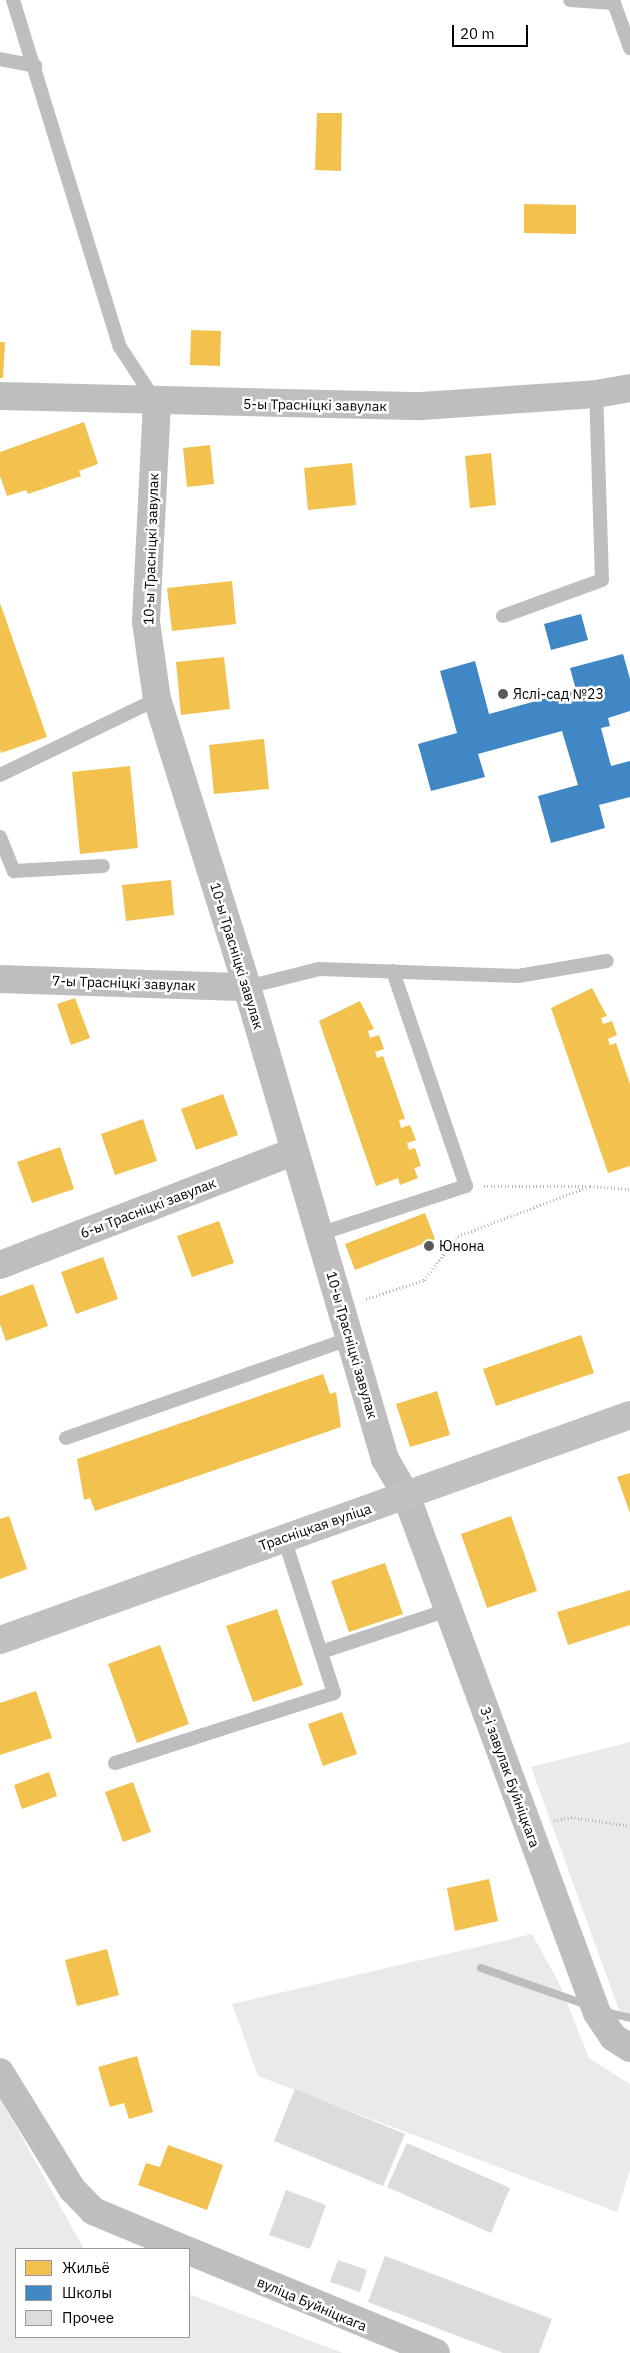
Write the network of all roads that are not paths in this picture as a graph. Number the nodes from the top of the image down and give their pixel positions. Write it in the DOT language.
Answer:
graph roads {
  1 [pos="13,0"];
  2 [pos="570,0"];
  3 [pos="630,48"];
  4 [pos="0,59"];
  5 [pos="35,66"];
  6 [pos="630,388"];
  7 [pos="596,394"];
  8 [pos="0,396"];
  9 [pos="157,403"];
  10 [pos="503,616"];
  11 [pos="157,699"];
  12 [pos="0,775"];
  13 [pos="0,837"];
  14 [pos="103,866"];
  15 [pos="607,961"];
  16 [pos="394,971"];
  17 [pos="0,979"];
  18 [pos="247,987"];
  19 [pos="296,1151"];
  20 [pos="319,1234"];
  21 [pos="0,1265"];
  22 [pos="351,1338"];
  23 [pos="630,1415"];
  24 [pos="66,1438"];
  25 [pos="406,1495"];
  26 [pos="284,1538"];
  27 [pos="448,1610"];
  28 [pos="0,1640"];
  29 [pos="321,1652"];
  30 [pos="114,1763"];
  31 [pos="630,2048"];
  32 [pos="0,2072"];
  33 [pos="182,2248"];
  34 [pos="190,2251"];
  35 [pos="436,2353"];
  1 -- 5 [label="lane"];
  2 -- 3 [label="lane"];
  4 -- 5 [label="lane"];
  5 -- 9 [label="lane"];
  6 -- 7 [label="street, 5-ы Трасніцкі завулак"];
  7 -- 9 [label="street, 5-ы Трасніцкі завулак"];
  7 -- 10 [label="lane"];
  8 -- 9 [label="street, 5-ы Трасніцкі завулак"];
  9 -- 11 [label="street, 10-ы Трасніцкі завулак"];
  11 -- 12 [label="lane"];
  11 -- 18 [label="street, 10-ы Трасніцкі завулак"];
  13 -- 14 [label="lane"];
  15 -- 16 [label="lane"];
  16 -- 18 [label="lane"];
  16 -- 20 [label="lane"];
  17 -- 18 [label="street, 7-ы Трасніцкі завулак"];
  18 -- 19 [label="street, 10-ы Трасніцкі завулак"];
  19 -- 20 [label="street, 10-ы Трасніцкі завулак"];
  19 -- 21 [label="street, 6-ы Трасніцкі завулак"];
  20 -- 22 [label="street, 10-ы Трасніцкі завулак"];
  22 -- 24 [label="lane"];
  22 -- 25 [label="street, 10-ы Трасніцкі завулак"];
  23 -- 25 [label="street, Трасніцкая вуліца"];
  25 -- 26 [label="street, Трасніцкая вуліца"];
  25 -- 27 [label="street, 3-і завулак Буйніцкага"];
  26 -- 28 [label="street, Трасніцкая вуліца"];
  26 -- 29 [label="lane"];
  27 -- 29 [label="lane"];
  27 -- 31 [label="street, 3-і завулак Буйніцкага"];
  29 -- 30 [label="lane"];
  32 -- 33 [label="street"];
  34 -- 35 [label="street, вуліца Буйніцкага"];
}
